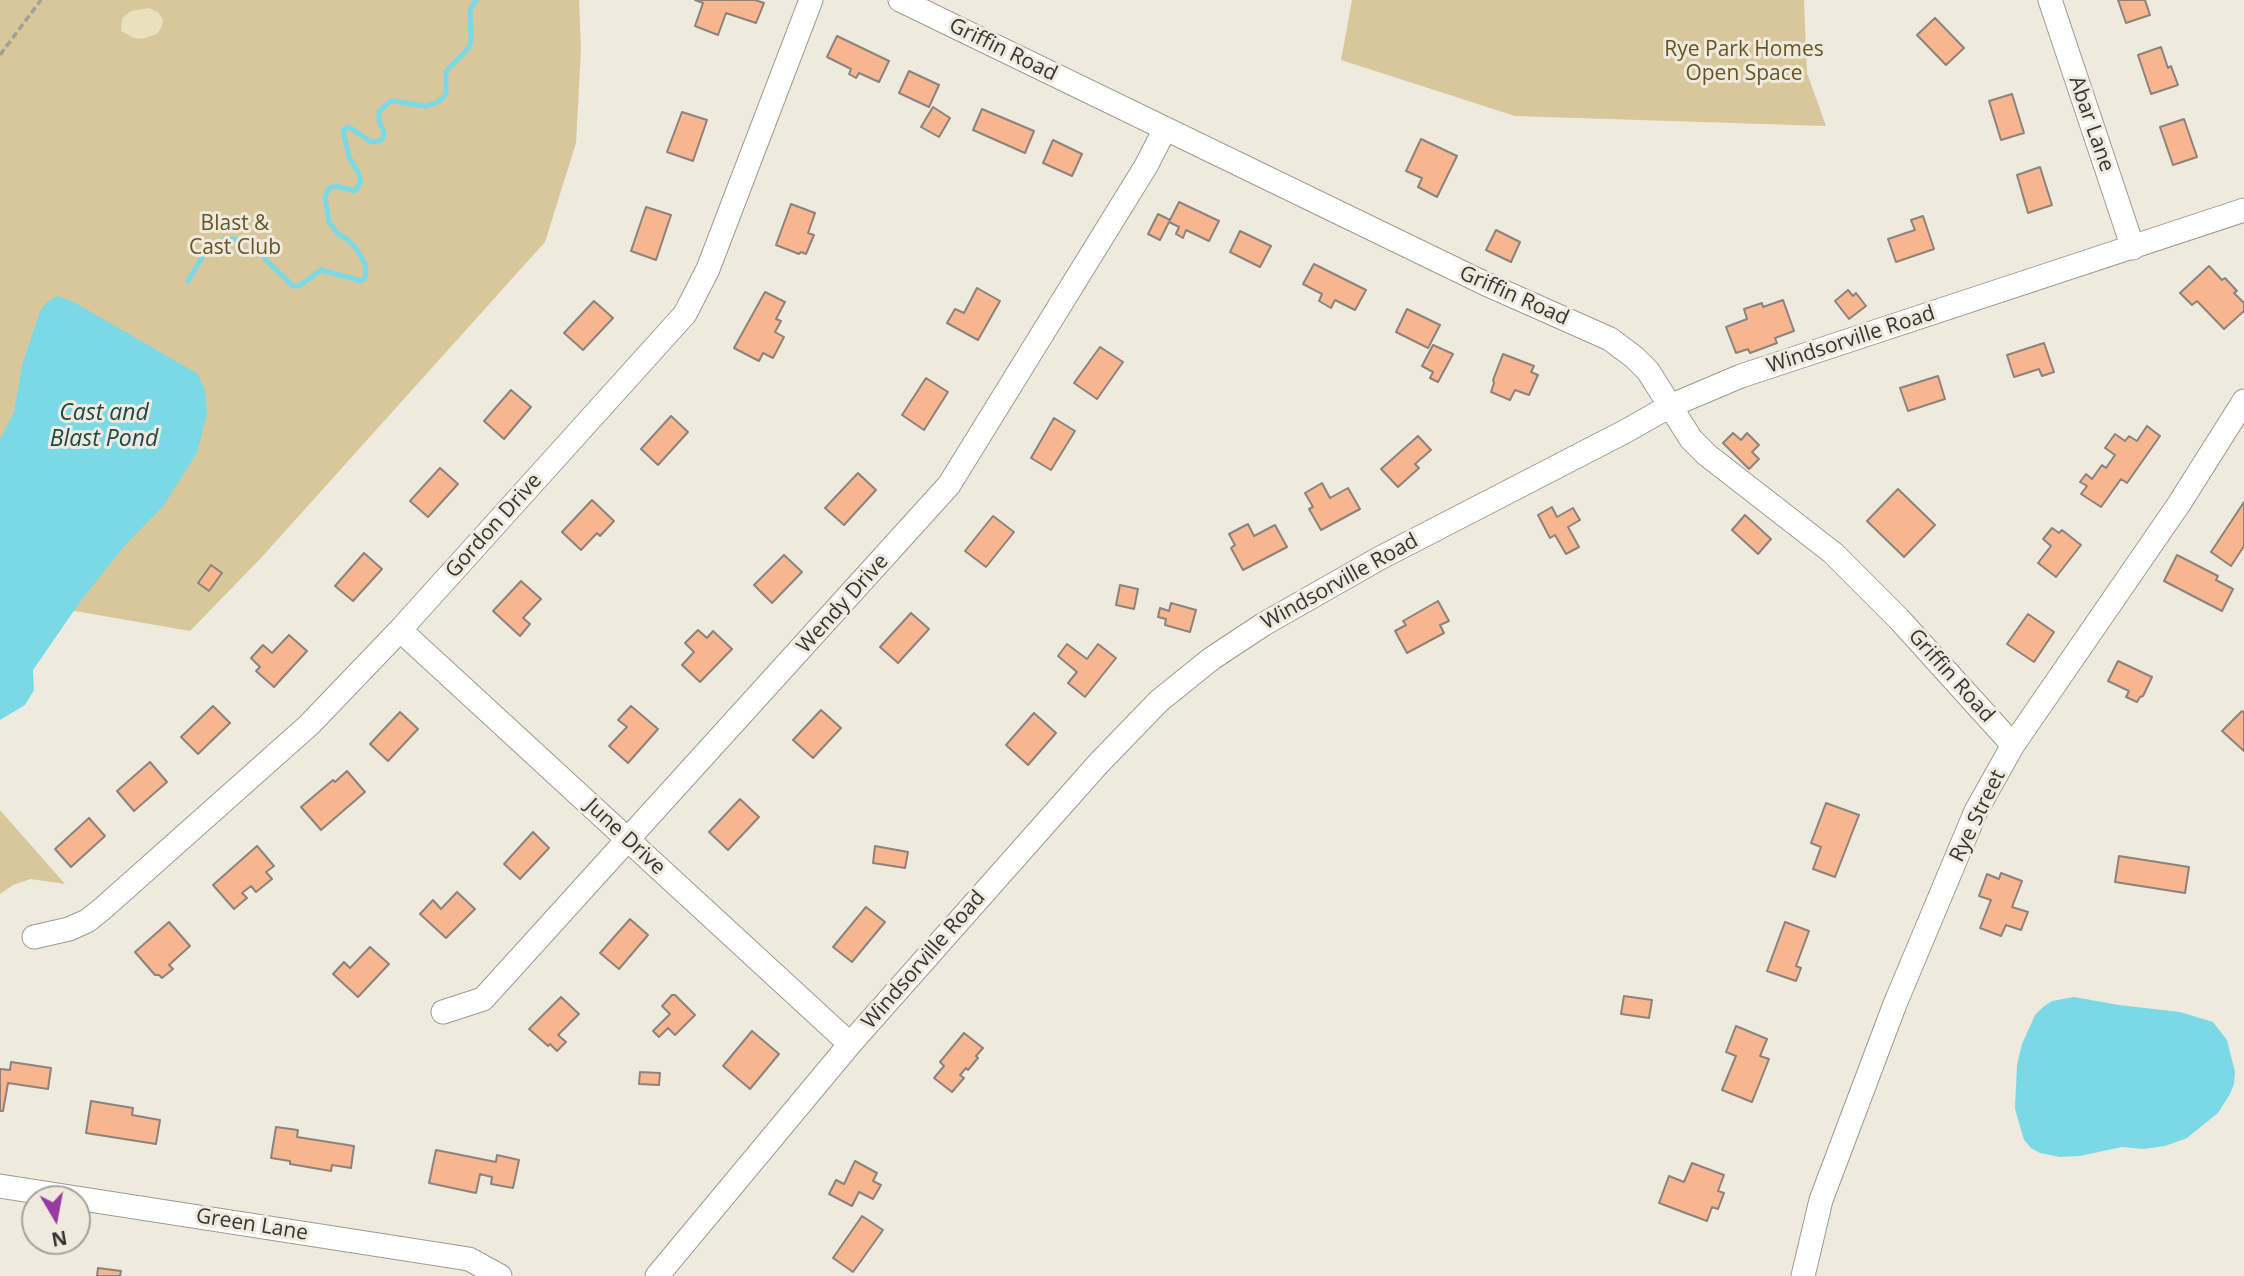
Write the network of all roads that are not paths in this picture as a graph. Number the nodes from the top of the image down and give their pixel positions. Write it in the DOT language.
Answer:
graph roads {
  1 [pos="811,0"];
  2 [pos="900,0"];
  3 [pos="2050,0"];
  4 [pos="1165,129"];
  5 [pos="2244,210"];
  6 [pos="2133,248"];
  7 [pos="2244,401"];
  8 [pos="1670,407"];
  9 [pos="400,630"];
  10 [pos="2013,745"];
  11 [pos="629,840"];
  12 [pos="34,937"];
  13 [pos="443,1012"];
  14 [pos="850,1044"];
  15 [pos="0,1186"];
  16 [pos="500,1276"];
  17 [pos="657,1276"];
  18 [pos="1803,1276"];
  1 -- 9 [label="street, Gordon Drive"];
  2 -- 4 [label="street, Griffin Road"];
  3 -- 6 [label="street, Abar Lane"];
  4 -- 8 [label="street, Griffin Road"];
  4 -- 11 [label="street, Wendy Drive"];
  5 -- 6 [label="street, Windsorville Road"];
  6 -- 8 [label="street, Windsorville Road"];
  7 -- 10 [label="street, Rye Street"];
  8 -- 10 [label="street, Griffin Road"];
  8 -- 14 [label="street, Windsorville Road"];
  9 -- 11 [label="street, June Drive"];
  9 -- 12 [label="street, Gordon Drive"];
  10 -- 18 [label="street, Rye Street"];
  11 -- 13 [label="street, Wendy Drive"];
  11 -- 14 [label="street, June Drive"];
  14 -- 17 [label="street, Windsorville Road"];
  15 -- 16 [label="street, Green Lane"];
}
